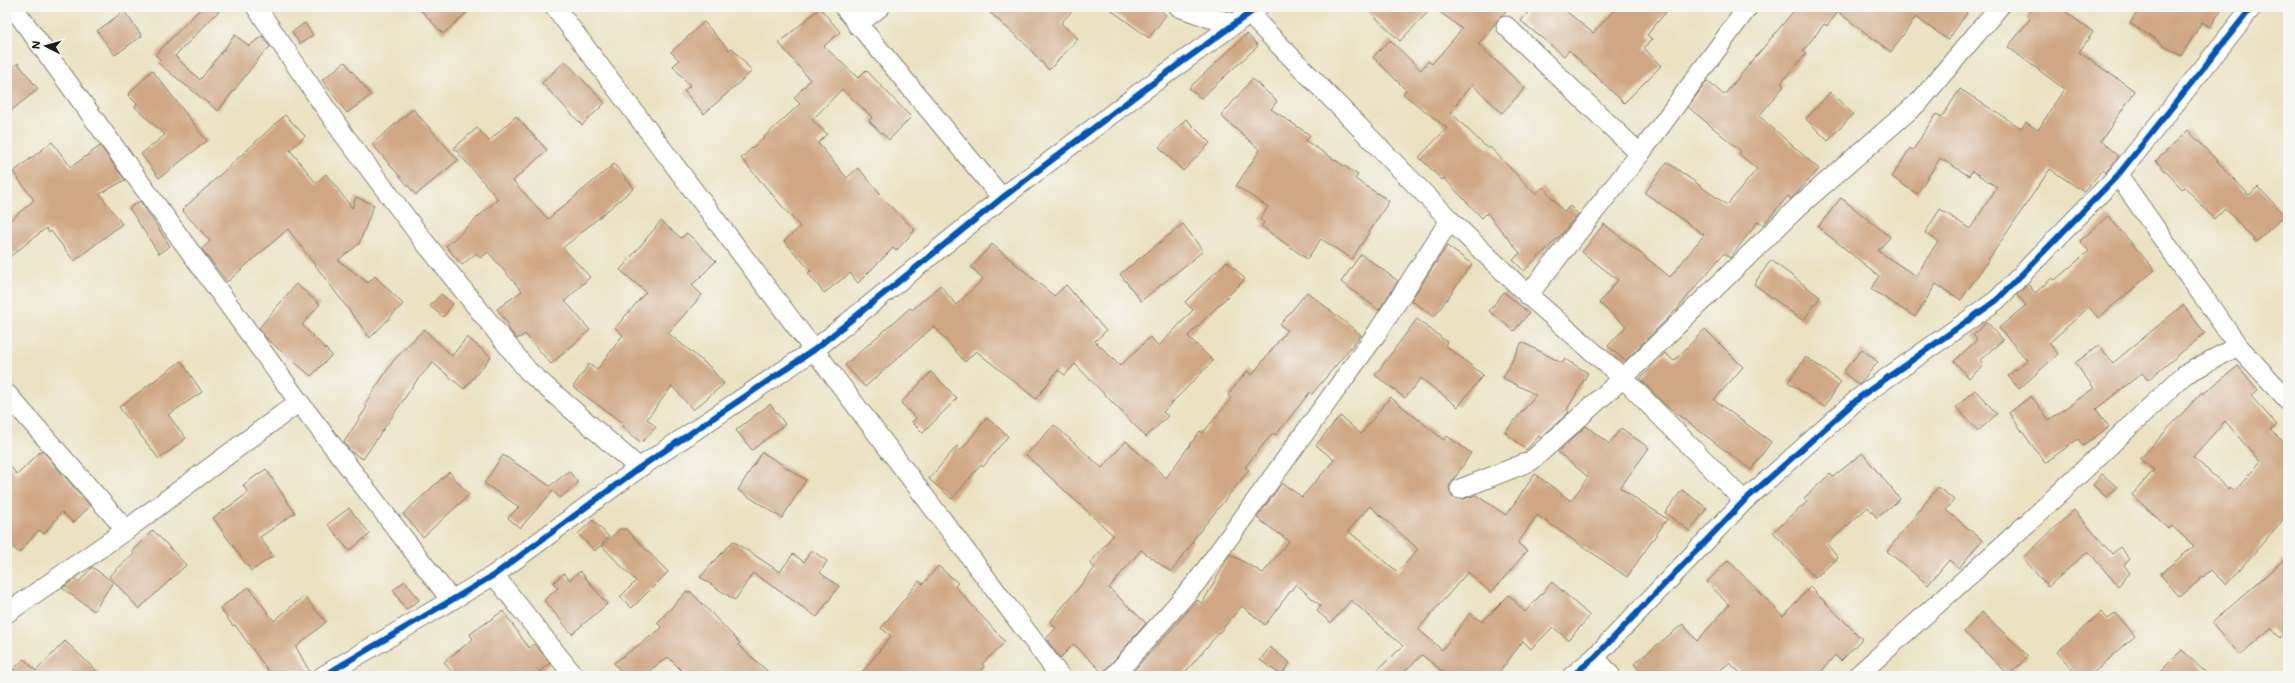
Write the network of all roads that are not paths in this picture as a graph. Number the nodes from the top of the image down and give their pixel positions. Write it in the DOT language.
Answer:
graph roads {
  1 [pos="13,7"];
  2 [pos="256,7"];
  3 [pos="555,7"];
  4 [pos="844,7"];
  5 [pos="880,7"];
  6 [pos="1179,7"];
  7 [pos="1748,7"];
  8 [pos="1999,7"];
  9 [pos="2252,7"];
  10 [pos="1247,15"];
  11 [pos="858,25"];
  12 [pos="1506,26"];
  13 [pos="1640,154"];
  14 [pos="2118,175"];
  15 [pos="1002,198"];
  16 [pos="1450,220"];
  17 [pos="1528,295"];
  18 [pos="2238,346"];
  19 [pos="814,350"];
  20 [pos="1623,378"];
  21 [pos="7,394"];
  22 [pos="2288,400"];
  23 [pos="299,402"];
  24 [pos="639,468"];
  25 [pos="1460,489"];
  26 [pos="1744,501"];
  27 [pos="126,530"];
  28 [pos="494,574"];
  29 [pos="451,600"];
  30 [pos="7,613"];
  31 [pos="1595,657"];
  32 [pos="323,676"];
  33 [pos="574,676"];
  34 [pos="1060,676"];
  35 [pos="1114,676"];
  36 [pos="1572,676"];
  37 [pos="1611,676"];
  38 [pos="1857,676"];
  1 -- 23 [label="street"];
  2 -- 24 [label="street"];
  3 -- 19 [label="street"];
  4 -- 11 [label="street"];
  5 -- 11 [label="street"];
  6 -- 10 [label="street"];
  7 -- 13 [label="street"];
  8 -- 20 [label="street"];
  9 -- 14 [label="street"];
  10 -- 15 [label="street"];
  10 -- 16 [label="street"];
  11 -- 15 [label="street"];
  12 -- 13 [label="street"];
  13 -- 17 [label="street"];
  14 -- 18 [label="street"];
  14 -- 26 [label="street"];
  15 -- 19 [label="street"];
  16 -- 17 [label="street"];
  16 -- 35 [label="street"];
  17 -- 20 [label="street"];
  18 -- 22 [label="street"];
  18 -- 38 [label="street"];
  19 -- 24 [label="street"];
  19 -- 34 [label="street"];
  20 -- 25 [label="street"];
  20 -- 26 [label="street"];
  21 -- 27 [label="street"];
  23 -- 27 [label="street"];
  23 -- 29 [label="street"];
  24 -- 28 [label="street"];
  26 -- 31 [label="street"];
  27 -- 30 [label="street"];
  28 -- 29 [label="street"];
  28 -- 33 [label="street"];
  29 -- 32 [label="street"];
  31 -- 36 [label="street"];
  31 -- 37 [label="street"];
}
